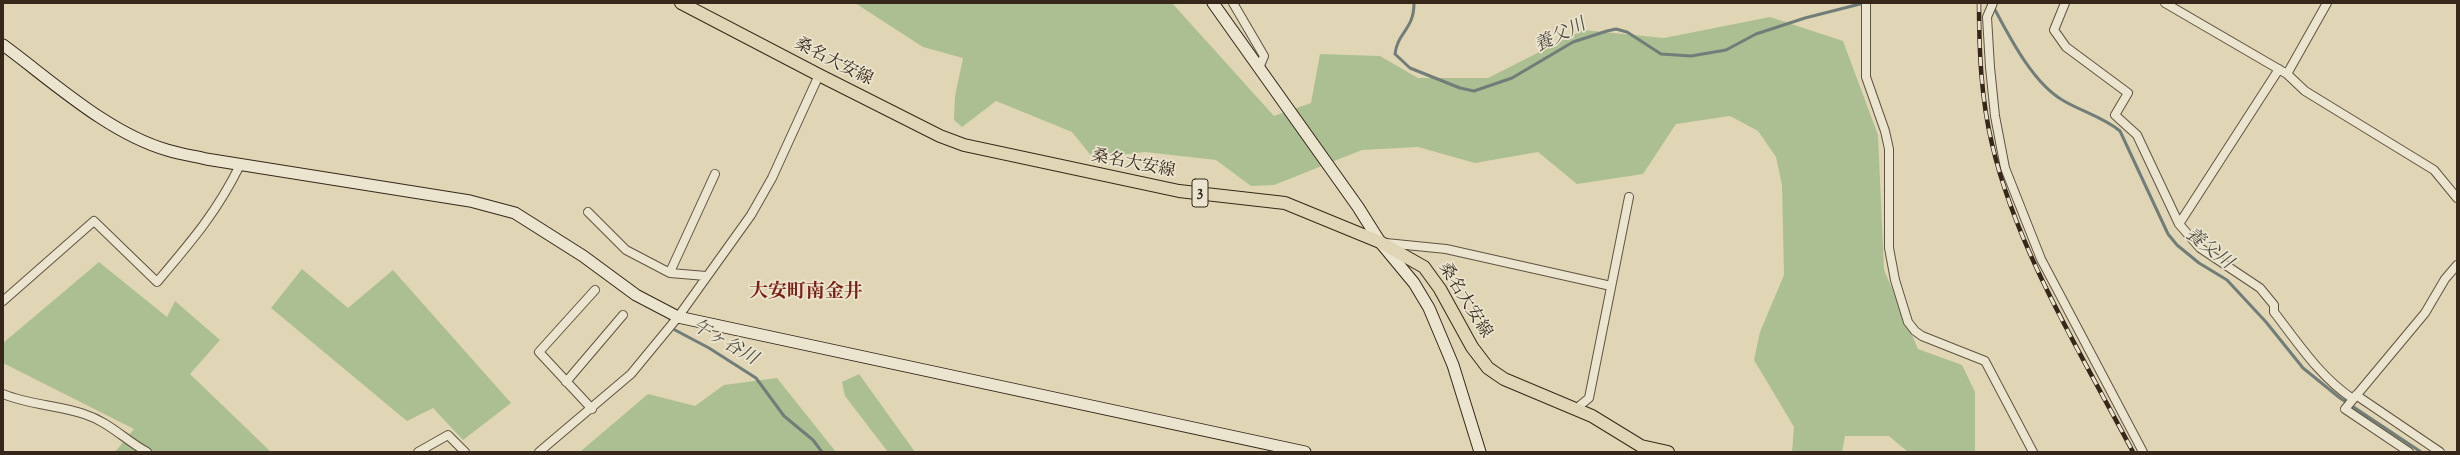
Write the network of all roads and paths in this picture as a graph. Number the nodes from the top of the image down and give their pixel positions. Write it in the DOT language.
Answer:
graph roads {
  1 [pos="681,3"];
  2 [pos="1213,3"];
  3 [pos="1233,3"];
  4 [pos="1993,3"];
  5 [pos="2066,3"];
  6 [pos="2165,3"];
  7 [pos="2327,3"];
  8 [pos="1866,6"];
  9 [pos="3,45"];
  10 [pos="1256,64"];
  11 [pos="2279,69"];
  12 [pos="2287,74"];
  13 [pos="819,75"];
  14 [pos="240,164"];
  15 [pos="714,174"];
  16 [pos="1629,197"];
  17 [pos="2457,198"];
  18 [pos="588,212"];
  19 [pos="2179,224"];
  20 [pos="1380,242"];
  21 [pos="2457,265"];
  22 [pos="670,272"];
  23 [pos="706,276"];
  24 [pos="1611,286"];
  25 [pos="595,290"];
  26 [pos="3,301"];
  27 [pos="623,315"];
  28 [pos="678,317"];
  29 [pos="566,382"];
  30 [pos="3,394"];
  31 [pos="2354,397"];
  32 [pos="1576,408"];
  33 [pos="592,409"];
  34 [pos="147,452"];
  35 [pos="418,452"];
  36 [pos="465,452"];
  37 [pos="539,452"];
  38 [pos="1305,452"];
  39 [pos="1480,452"];
  40 [pos="1668,452"];
  41 [pos="2033,452"];
  42 [pos="2143,452"];
  43 [pos="2409,452"];
  44 [pos="2440,452"];
  1 -- 13 [label="main road, 桑名大安線 / 3"];
  2 -- 10 [label="street"];
  3 -- 10 [label="street"];
  4 -- 42 [label="street"];
  5 -- 19 [label="street"];
  6 -- 11 [label="street"];
  7 -- 12 [label="street"];
  8 -- 41 [label="street"];
  9 -- 14 [label="street"];
  10 -- 20 [label="street"];
  11 -- 12 [label="street"];
  11 -- 19 [label="street"];
  12 -- 17 [label="street"];
  13 -- 20 [label="main road, 桑名大安線 / 3"];
  13 -- 23 [label="street"];
  14 -- 26 [label="street"];
  14 -- 28 [label="street"];
  15 -- 22 [label="street"];
  16 -- 24 [label="street"];
  18 -- 22 [label="street"];
  19 -- 31 [label="street"];
  20 -- 24 [label="street"];
  20 -- 32 [label="main road, 桑名大安線 / 3"];
  20 -- 39 [label="street"];
  21 -- 31 [label="street"];
  22 -- 23 [label="street"];
  23 -- 28 [label="street"];
  24 -- 32 [label="street"];
  25 -- 29 [label="street"];
  27 -- 29 [label="street"];
  28 -- 33 [label="street"];
  28 -- 38 [label="street"];
  29 -- 33 [label="street"];
  30 -- 34 [label="street"];
  31 -- 43 [label="street"];
  31 -- 44 [label="street"];
  32 -- 40 [label="main road, 桑名大安線 / 3"];
  33 -- 37 [label="street"];
  35 -- 36 [label="street"];
}
